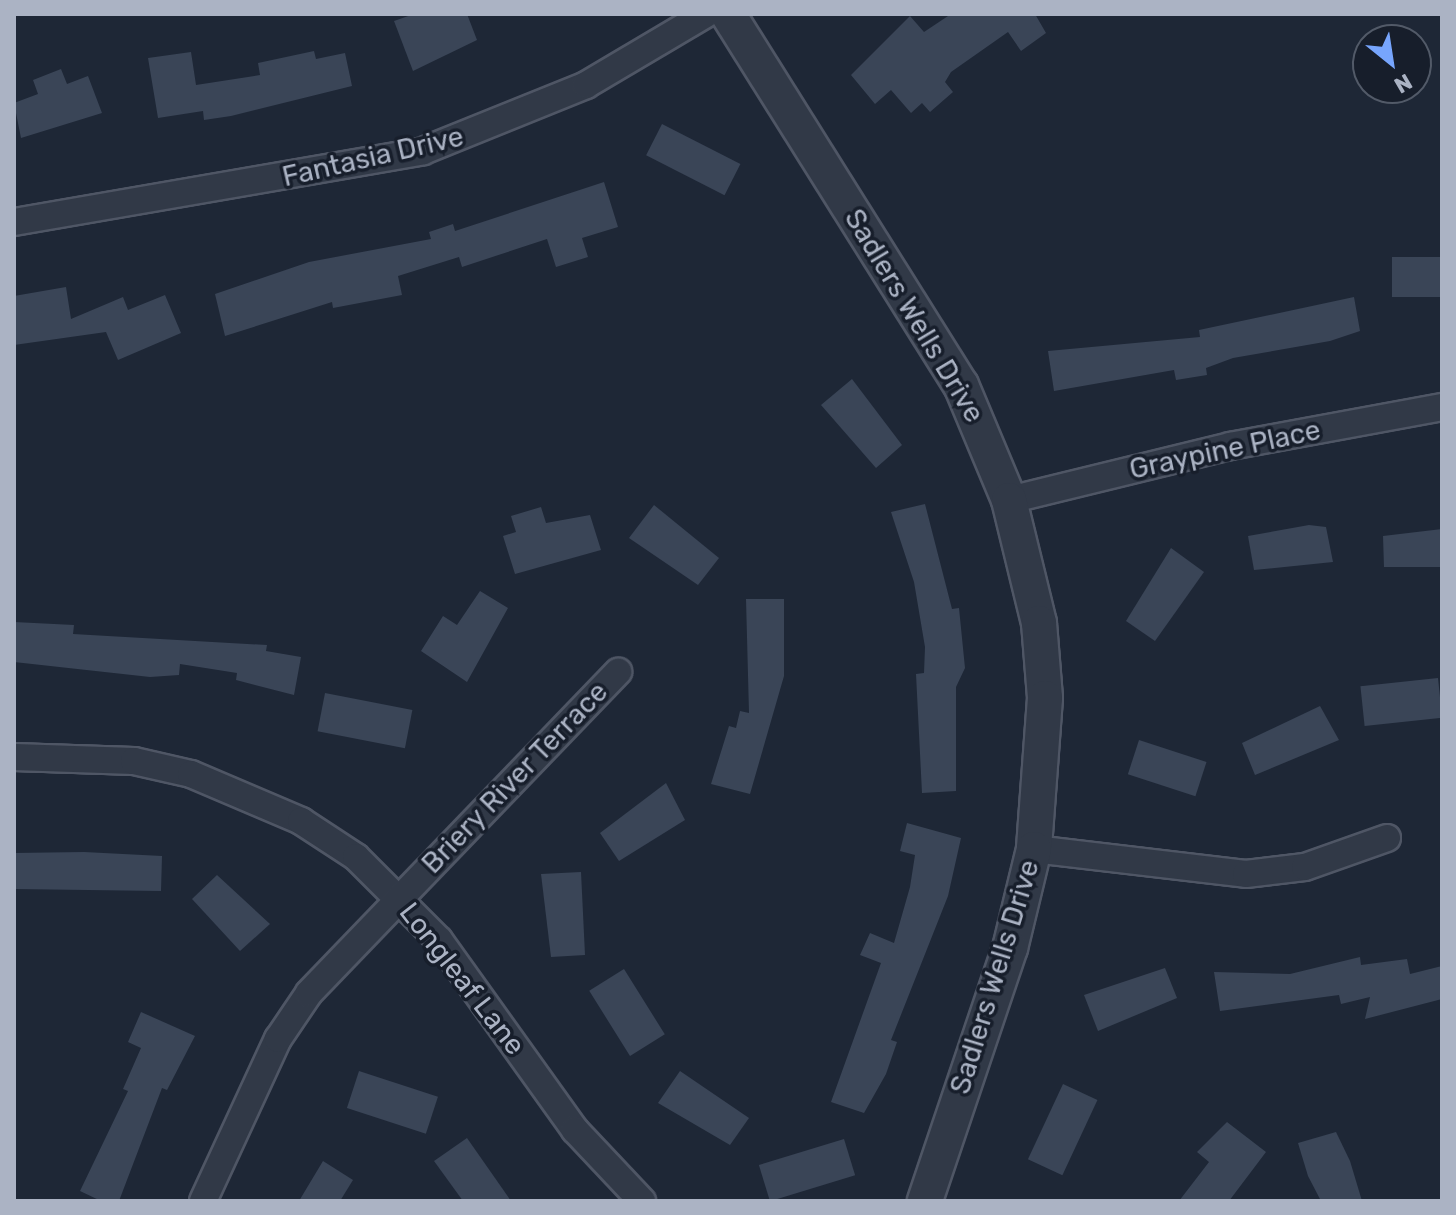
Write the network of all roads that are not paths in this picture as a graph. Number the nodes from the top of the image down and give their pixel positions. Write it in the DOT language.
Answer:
graph roads {
  1 [pos="706,14"];
  2 [pos="728,14"];
  3 [pos="14,222"];
  4 [pos="1442,407"];
  5 [pos="1009,500"];
  6 [pos="618,672"];
  7 [pos="14,757"];
  8 [pos="1387,838"];
  9 [pos="1034,849"];
  10 [pos="401,897"];
  11 [pos="203,1201"];
  12 [pos="642,1201"];
  13 [pos="925,1201"];
  1 -- 3 [label="street, Fantasia Drive"];
  2 -- 5 [label="street, Sadlers Wells Drive"];
  4 -- 5 [label="street, Graypine Place"];
  5 -- 9 [label="street, Sadlers Wells Drive"];
  6 -- 10 [label="street, Briery River Terrace"];
  7 -- 10 [label="street, Longleaf Lane"];
  8 -- 9 [label="street"];
  9 -- 13 [label="street, Sadlers Wells Drive"];
  10 -- 11 [label="street, Briery River Terrace"];
  10 -- 12 [label="street, Longleaf Lane"];
}
